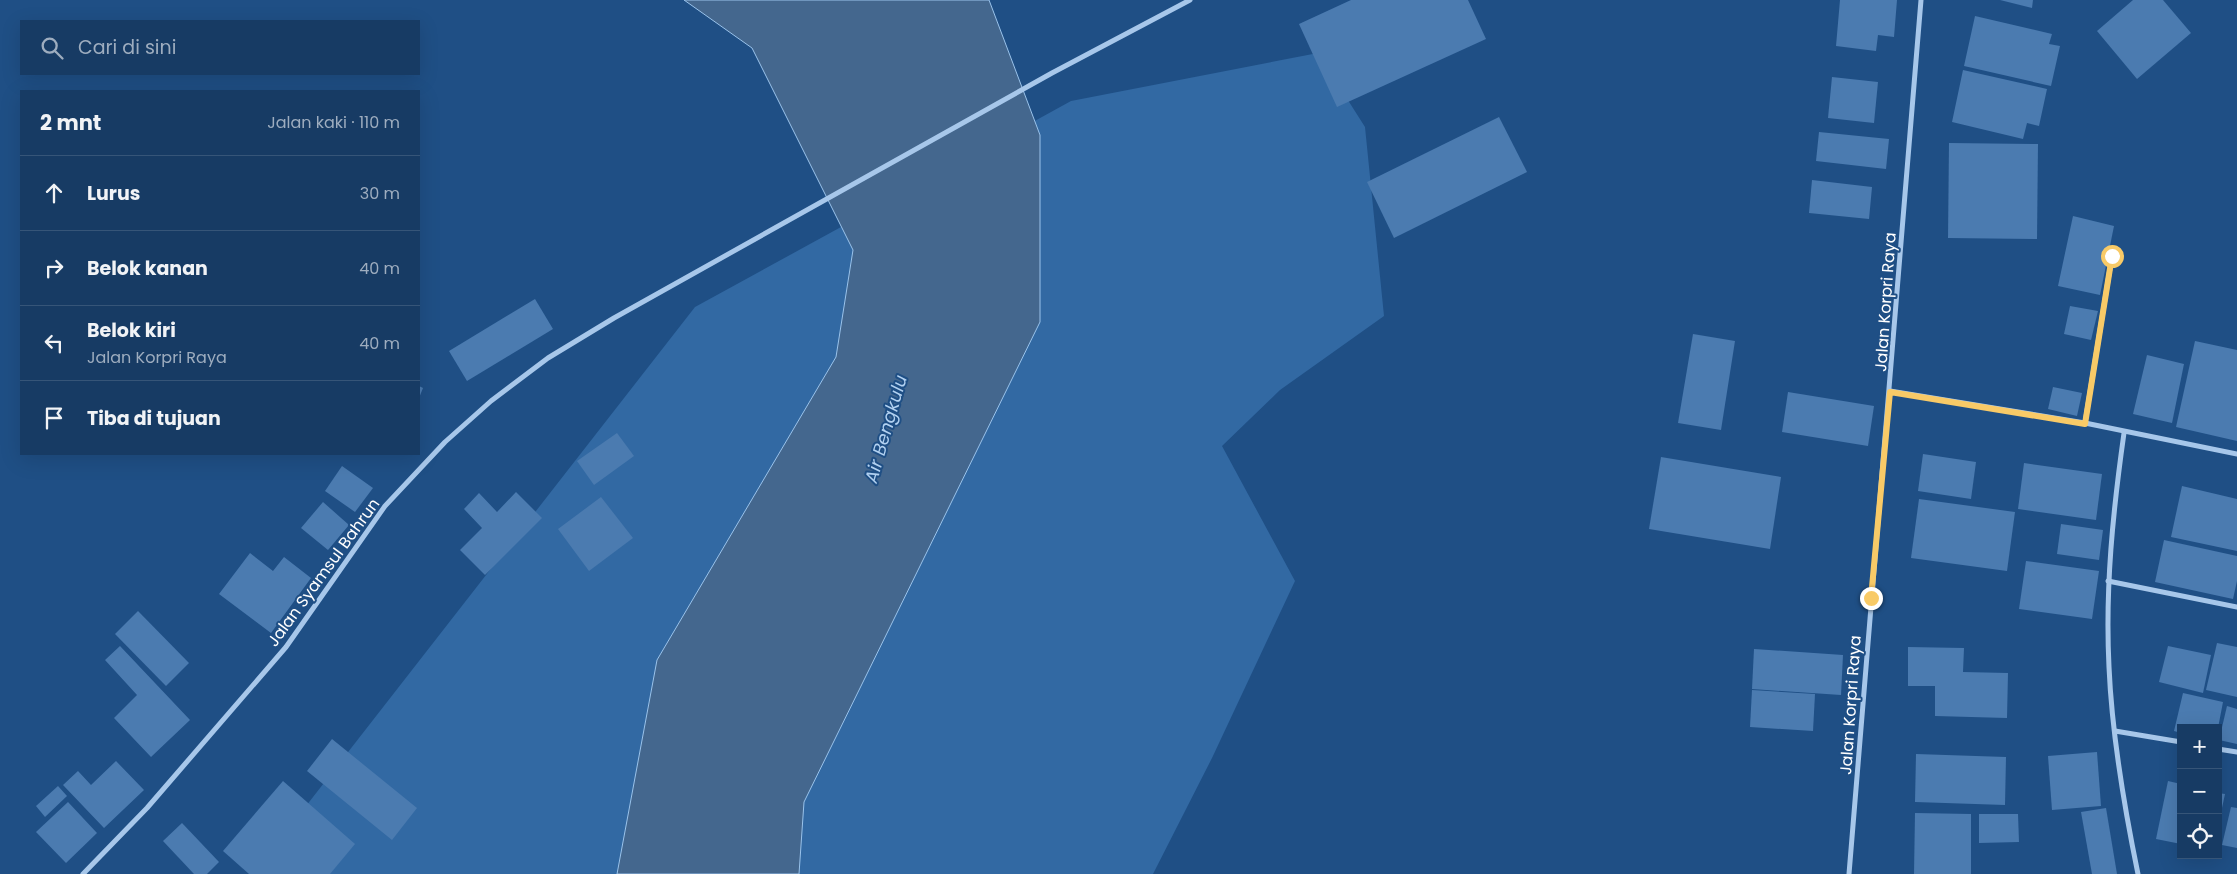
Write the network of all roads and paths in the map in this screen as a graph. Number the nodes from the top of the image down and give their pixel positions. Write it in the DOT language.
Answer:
graph roads {
  1 [pos="1190,0"];
  2 [pos="1921,0"];
  3 [pos="2112,256"];
  4 [pos="1890,392"];
  5 [pos="2085,424"];
  6 [pos="2124,433"];
  7 [pos="2237,454"];
  8 [pos="2108,581"];
  9 [pos="2237,607"];
  10 [pos="2115,731"];
  11 [pos="2177,741"];
  12 [pos="2222,750"];
  13 [pos="2237,752"];
  14 [pos="83,874"];
  15 [pos="1849,874"];
  16 [pos="2138,874"];
  1 -- 14 [label="street, Jalan Syamsul Bahrun"];
  2 -- 4 [label="street, Jalan Korpri Raya"];
  3 -- 5 [label="street"];
  4 -- 5 [label="street"];
  4 -- 15 [label="street, Jalan Korpri Raya"];
  5 -- 6 [label="street"];
  6 -- 7 [label="street"];
  6 -- 8 [label="street"];
  8 -- 9 [label="street"];
  8 -- 10 [label="street"];
  10 -- 11 [label="street"];
  10 -- 16 [label="street"];
  12 -- 13 [label="street"];
}
